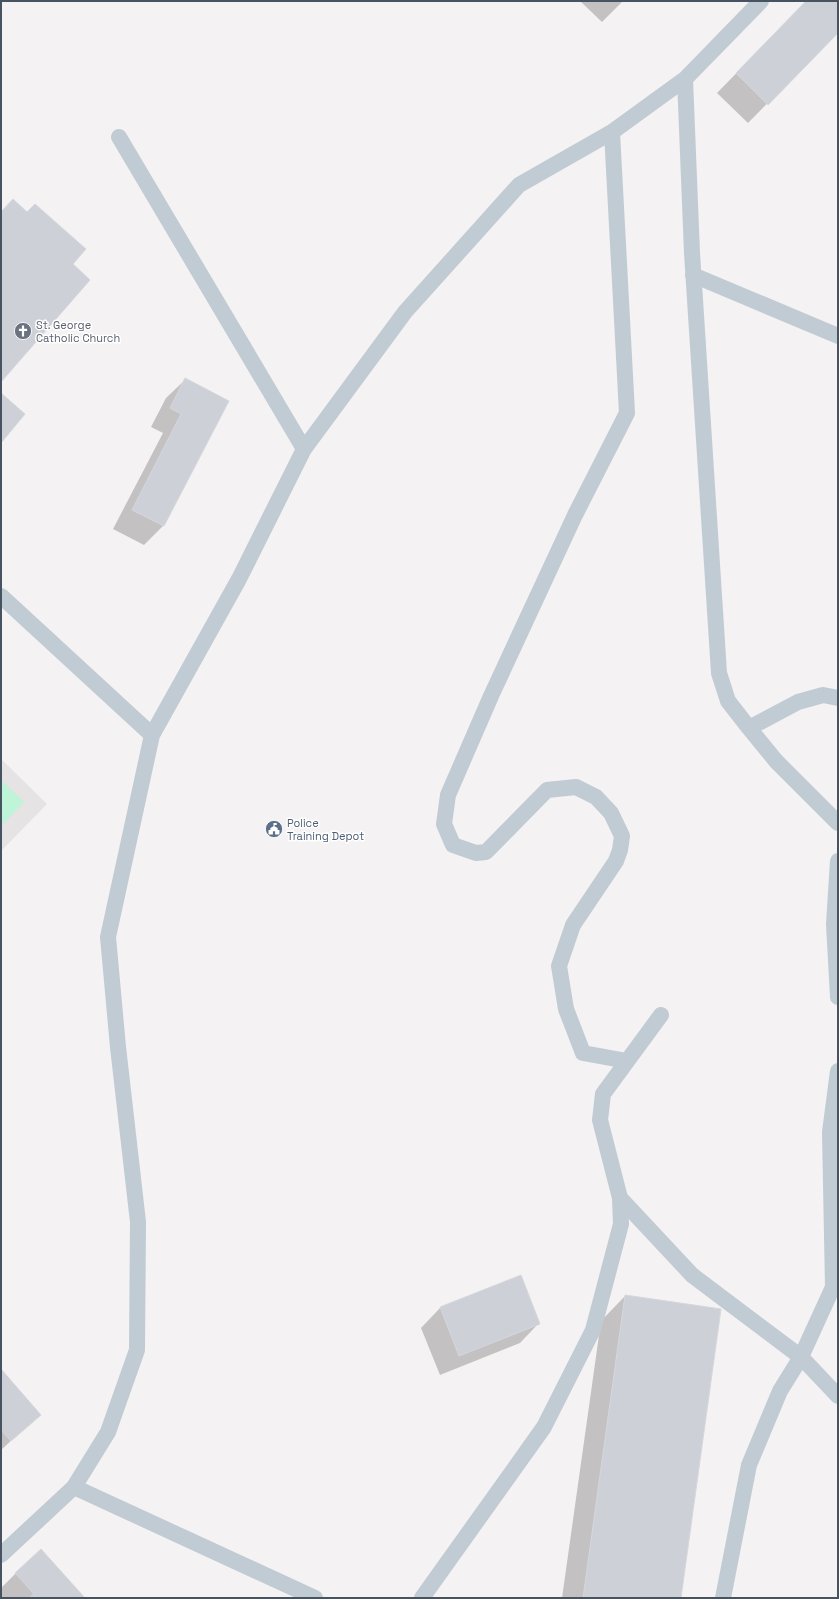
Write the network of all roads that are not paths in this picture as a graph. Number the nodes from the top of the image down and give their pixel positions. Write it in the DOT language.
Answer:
graph roads {
  1 [pos="762,1"];
  2 [pos="685,79"];
  3 [pos="612,132"];
  4 [pos="119,137"];
  5 [pos="694,275"];
  6 [pos="838,336"];
  7 [pos="304,449"];
  8 [pos="1,596"];
  9 [pos="838,698"];
  10 [pos="749,728"];
  11 [pos="152,735"];
  12 [pos="838,823"];
  13 [pos="838,861"];
  14 [pos="838,997"];
  15 [pos="661,1015"];
  16 [pos="627,1061"];
  17 [pos="838,1071"];
  18 [pos="620,1198"];
  19 [pos="836,1283"];
  20 [pos="801,1357"];
  21 [pos="838,1396"];
  22 [pos="74,1487"];
  23 [pos="1,1555"];
  24 [pos="315,1598"];
  25 [pos="422,1598"];
  26 [pos="723,1598"];
  1 -- 2 [label="lane"];
  2 -- 3 [label="lane"];
  2 -- 5 [label="lane"];
  3 -- 7 [label="lane"];
  3 -- 16 [label="lane"];
  4 -- 7 [label="lane"];
  5 -- 6 [label="lane"];
  5 -- 10 [label="lane"];
  7 -- 11 [label="lane"];
  8 -- 11 [label="lane"];
  9 -- 10 [label="lane"];
  10 -- 12 [label="lane"];
  11 -- 22 [label="lane"];
  13 -- 14 [label="lane"];
  15 -- 16 [label="lane"];
  16 -- 18 [label="lane"];
  17 -- 19 [label="lane"];
  18 -- 20 [label="lane"];
  18 -- 25 [label="lane"];
  19 -- 20 [label="lane"];
  20 -- 21 [label="lane"];
  20 -- 26 [label="lane"];
  22 -- 23 [label="lane"];
  22 -- 24 [label="lane"];
}
